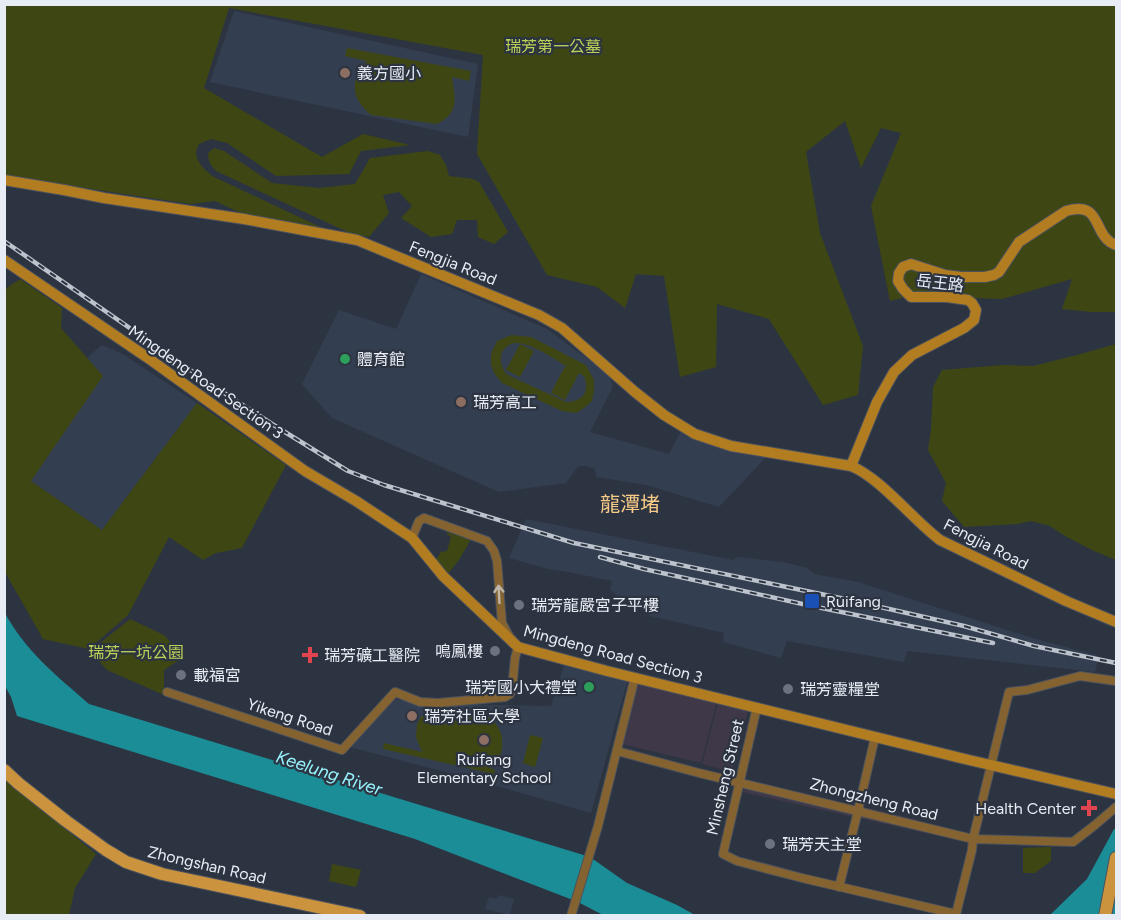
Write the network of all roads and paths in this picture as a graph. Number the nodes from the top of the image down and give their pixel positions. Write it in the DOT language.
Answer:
graph roads {
  1 [pos="4,180"];
  2 [pos="1116,246"];
  3 [pos="4,260"];
  4 [pos="851,466"];
  5 [pos="412,538"];
  6 [pos="1116,622"];
  7 [pos="518,647"];
  8 [pos="635,677"];
  9 [pos="1116,681"];
  10 [pos="167,692"];
  11 [pos="757,707"];
  12 [pos="875,737"];
  13 [pos="617,751"];
  14 [pos="992,765"];
  15 [pos="4,770"];
  16 [pos="739,783"];
  17 [pos="1116,794"];
  18 [pos="1116,807"];
  19 [pos="858,811"];
  20 [pos="973,839"];
  21 [pos="1116,858"];
  22 [pos="839,887"];
  23 [pos="360,915"];
  24 [pos="571,915"];
  25 [pos="1104,915"];
  1 -- 4 [label="street, Fengjia Road"];
  2 -- 4 [label="street, 岳王路"];
  3 -- 5 [label="street, Mingdeng Road Section 3"];
  4 -- 6 [label="street"];
  5 -- 7 [label="street, Mingdeng Road Section 3"];
  7 -- 5 [label="street, one-way"];
  7 -- 8 [label="street, Mingdeng Road Section 3"];
  7 -- 10 [label="street, Yikeng Road"];
  8 -- 11 [label="street, Mingdeng Road Section 3"];
  8 -- 13 [label="street"];
  9 -- 14 [label="street"];
  11 -- 12 [label="street, Mingdeng Road Section 3"];
  11 -- 16 [label="street, Minsheng Street"];
  12 -- 14 [label="street, Mingdeng Road Section 3"];
  12 -- 19 [label="street"];
  13 -- 16 [label="street, Zhongzheng Road"];
  13 -- 24 [label="street"];
  14 -- 17 [label="street, Mingdeng Road Section 3"];
  14 -- 20 [label="street"];
  15 -- 23 [label="main road, Zhongshan Road"];
  16 -- 19 [label="street, Zhongzheng Road"];
  16 -- 22 [label="street, Minsheng Street"];
  18 -- 20 [label="street, Zhongzheng Road"];
  19 -- 20 [label="street, Zhongzheng Road"];
  19 -- 22 [label="street"];
  20 -- 22 [label="street"];
  21 -- 25 [label="main road"];
}
